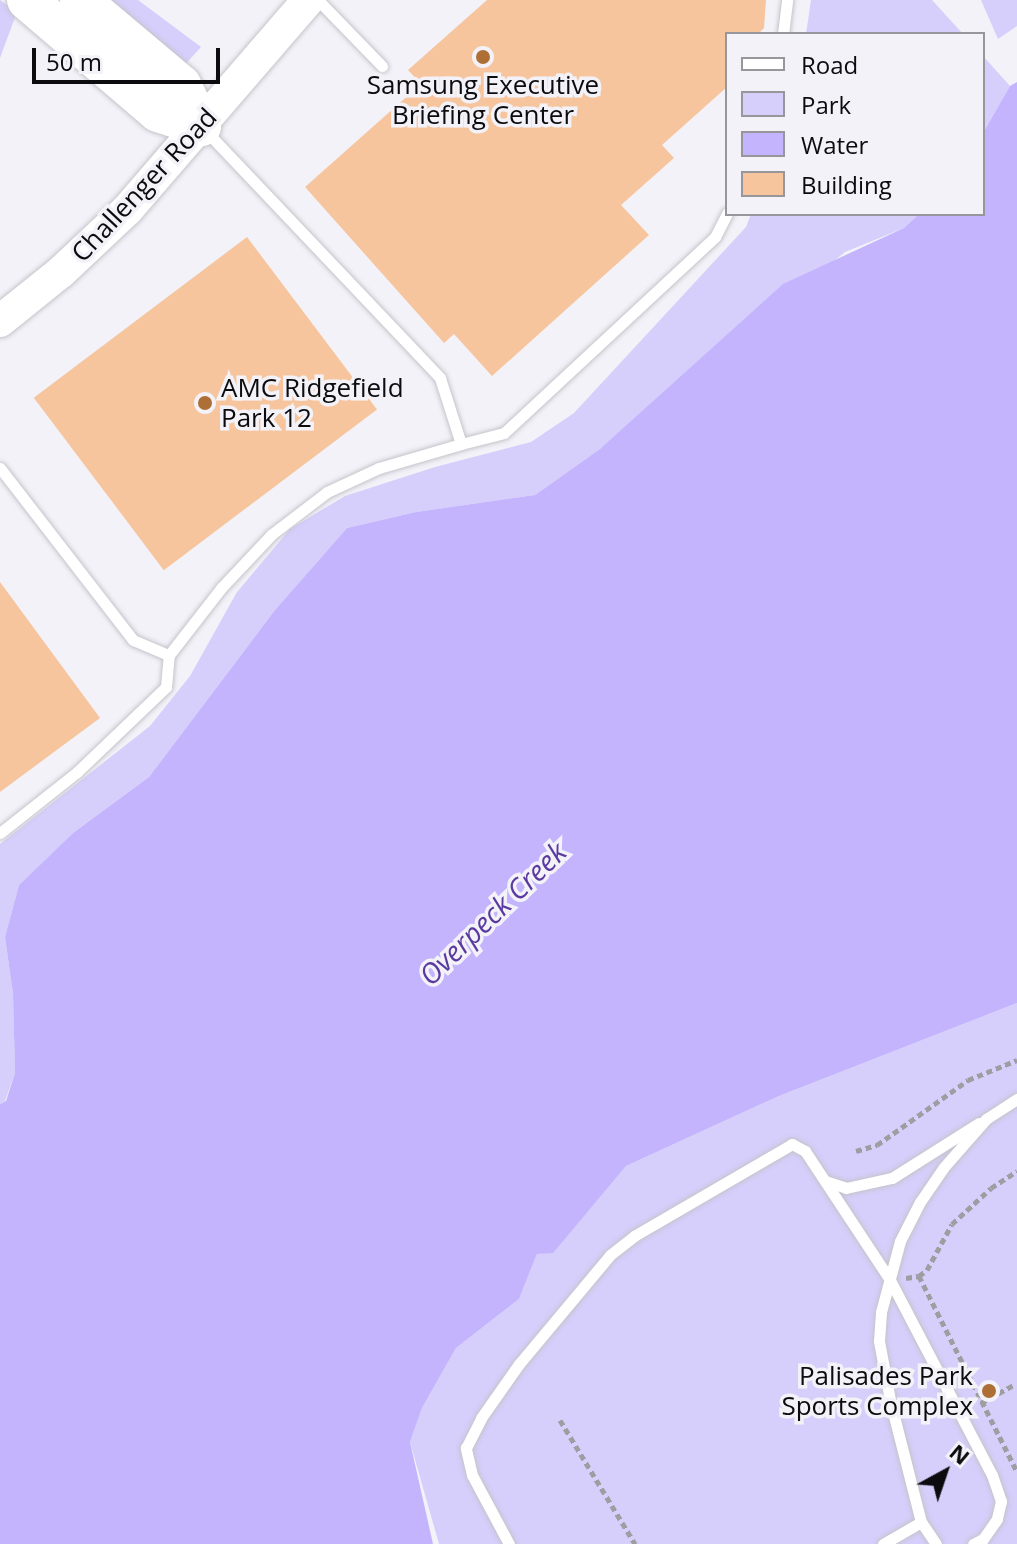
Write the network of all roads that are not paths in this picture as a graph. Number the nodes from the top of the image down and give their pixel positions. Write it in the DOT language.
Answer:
graph roads {
  1 [pos="27,0"];
  2 [pos="80,0"];
  3 [pos="308,0"];
  4 [pos="318,0"];
  5 [pos="787,0"];
  6 [pos="783,32"];
  7 [pos="382,66"];
  8 [pos="201,126"];
  9 [pos="726,216"];
  10 [pos="0,321"];
  11 [pos="461,444"];
  12 [pos="0,468"];
  13 [pos="169,655"];
  14 [pos="0,833"];
  15 [pos="1017,1099"];
  16 [pos="986,1119"];
  17 [pos="825,1181"];
  18 [pos="890,1280"];
  19 [pos="921,1522"];
  20 [pos="509,1544"];
  21 [pos="883,1544"];
  22 [pos="936,1544"];
  23 [pos="973,1544"];
  1 -- 8 [label="highway"];
  2 -- 8 [label="highway"];
  3 -- 8 [label="main road, Challenger Road"];
  4 -- 7 [label="lane"];
  5 -- 6 [label="lane"];
  8 -- 10 [label="main road, Challenger Road"];
  8 -- 11 [label="lane"];
  9 -- 11 [label="lane"];
  11 -- 13 [label="lane"];
  12 -- 13 [label="lane"];
  13 -- 14 [label="lane"];
  15 -- 16 [label="lane"];
  16 -- 17 [label="lane"];
  16 -- 18 [label="lane"];
  17 -- 18 [label="lane"];
  17 -- 20 [label="lane"];
  18 -- 19 [label="lane"];
  18 -- 23 [label="lane"];
  19 -- 21 [label="lane"];
  19 -- 22 [label="lane"];
}
